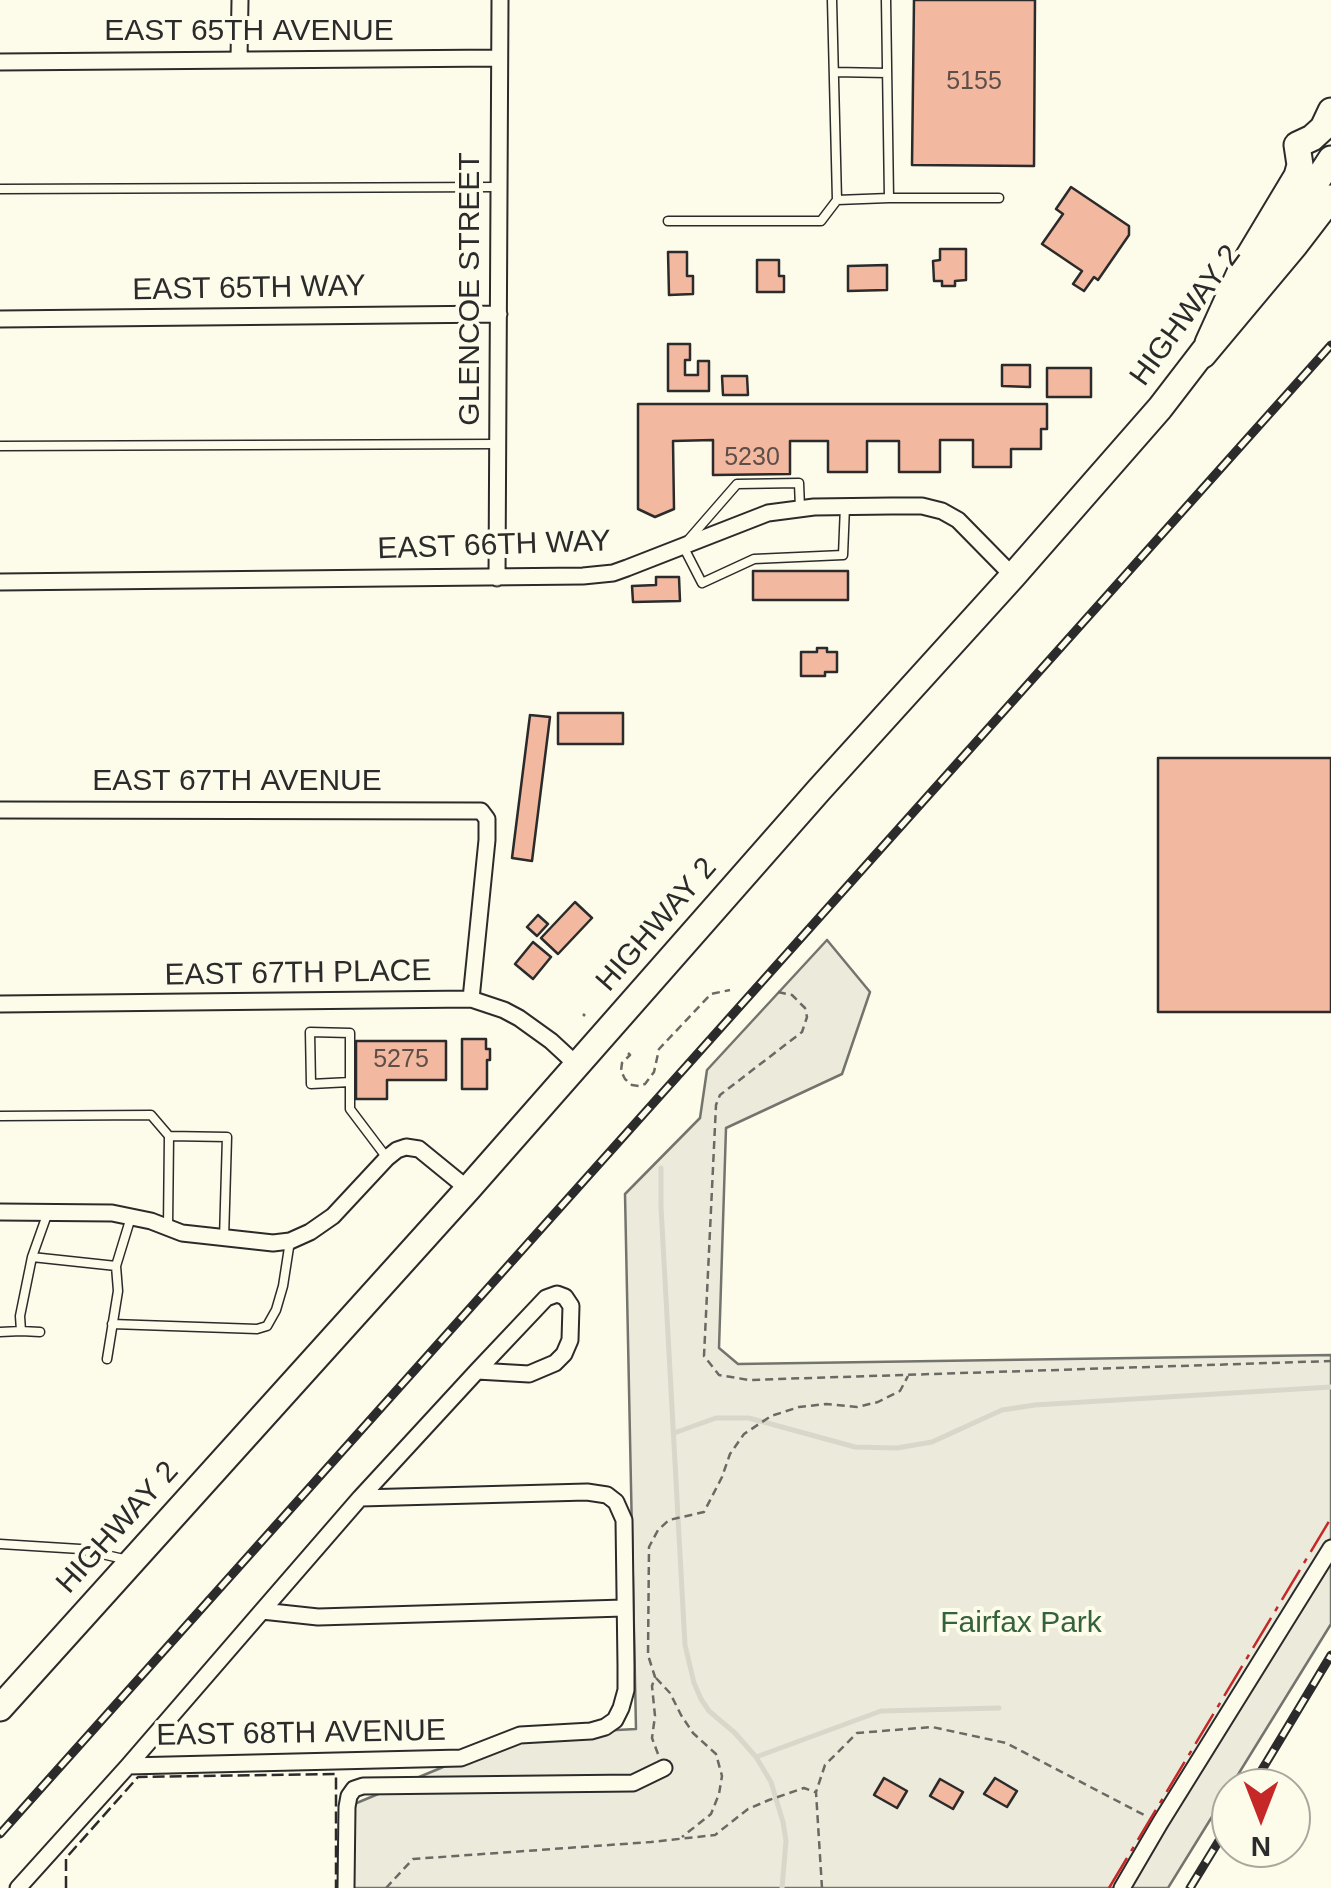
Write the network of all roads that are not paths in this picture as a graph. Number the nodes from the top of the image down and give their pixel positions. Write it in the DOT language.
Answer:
graph roads {
  1 [pos="240,0"];
  2 [pos="500,0"];
  3 [pos="832,0"];
  4 [pos="886,0"];
  5 [pos="499,58"];
  6 [pos="239,60"];
  7 [pos="0,62"];
  8 [pos="834,72"];
  9 [pos="888,74"];
  10 [pos="1331,112"];
  11 [pos="1331,159"];
  12 [pos="499,187"];
  13 [pos="0,189"];
  14 [pos="890,198"];
  15 [pos="1000,198"];
  16 [pos="1331,198"];
  17 [pos="837,200"];
  18 [pos="668,220"];
  19 [pos="499,314"];
  20 [pos="0,319"];
  21 [pos="1203,354"];
  22 [pos="498,444"];
  23 [pos="0,446"];
  24 [pos="846,506"];
  25 [pos="800,508"];
  26 [pos="683,546"];
  27 [pos="1014,576"];
  28 [pos="497,578"];
  29 [pos="0,582"];
  30 [pos="0,810"];
  31 [pos="471,999"];
  32 [pos="0,1004"];
  33 [pos="576,1065"];
  34 [pos="350,1082"];
  35 [pos="0,1116"];
  36 [pos="169,1136"];
  37 [pos="387,1158"];
  38 [pos="468,1188"];
  39 [pos="0,1212"];
  40 [pos="48,1212"];
  41 [pos="131,1217"];
  42 [pos="168,1228"];
  43 [pos="224,1239"];
  44 [pos="290,1240"];
  45 [pos="32,1257"];
  46 [pos="116,1266"];
  47 [pos="112,1324"];
  48 [pos="21,1331"];
  49 [pos="0,1332"];
  50 [pos="40,1332"];
  51 [pos="106,1360"];
  52 [pos="477,1371"];
  53 [pos="360,1498"];
  54 [pos="0,1544"];
  55 [pos="1331,1548"];
  56 [pos="132,1561"];
  57 [pos="624,1608"];
  58 [pos="262,1611"];
  59 [pos="0,1708"];
  60 [pos="128,1766"];
  61 [pos="664,1768"];
  62 [pos="18,1888"];
  63 [pos="346,1888"];
  64 [pos="1122,1888"];
  1 -- 6 [label="street"];
  2 -- 5 [label="street, GLENCOE STREET"];
  3 -- 8 [label="lane"];
  4 -- 9 [label="lane"];
  5 -- 6 [label="street, EAST 65TH AVENUE"];
  5 -- 12 [label="street, GLENCOE STREET"];
  6 -- 7 [label="street, EAST 65TH AVENUE"];
  8 -- 9 [label="lane"];
  8 -- 17 [label="lane"];
  9 -- 14 [label="lane"];
  10 -- 21 [label="main road"];
  11 -- 21 [label="main road, HIGHWAY 2"];
  12 -- 13 [label="lane"];
  12 -- 19 [label="street, GLENCOE STREET"];
  14 -- 15 [label="lane"];
  14 -- 17 [label="lane"];
  16 -- 21 [label="main road"];
  17 -- 18 [label="lane"];
  19 -- 20 [label="street, EAST 65TH WAY"];
  19 -- 22 [label="street, GLENCOE STREET"];
  21 -- 27 [label="main road, HIGHWAY 2"];
  22 -- 23 [label="lane"];
  22 -- 28 [label="street, GLENCOE STREET"];
  24 -- 25 [label="street, EAST 66TH WAY"];
  24 -- 26 [label="lane"];
  24 -- 27 [label="street, EAST 66TH WAY"];
  25 -- 26 [label="street, EAST 66TH WAY"];
  25 -- 26 [label="lane"];
  26 -- 28 [label="street, EAST 66TH WAY"];
  27 -- 33 [label="main road, HIGHWAY 2"];
  28 -- 29 [label="street, EAST 66TH WAY"];
  30 -- 31 [label="street, EAST 67TH AVENUE"];
  31 -- 32 [label="street, EAST 67TH PLACE"];
  31 -- 33 [label="street, EAST 67TH PLACE"];
  33 -- 38 [label="main road, HIGHWAY 2"];
  34 -- 34 [label="lane"];
  34 -- 37 [label="lane"];
  35 -- 36 [label="lane"];
  36 -- 42 [label="lane"];
  36 -- 43 [label="lane"];
  37 -- 38 [label="street"];
  37 -- 44 [label="street"];
  38 -- 56 [label="main road, HIGHWAY 2"];
  39 -- 40 [label="street"];
  40 -- 41 [label="street"];
  40 -- 45 [label="lane"];
  41 -- 42 [label="street"];
  41 -- 46 [label="lane"];
  42 -- 43 [label="street"];
  43 -- 44 [label="street"];
  44 -- 47 [label="lane"];
  45 -- 46 [label="lane"];
  45 -- 48 [label="lane"];
  46 -- 47 [label="lane"];
  47 -- 51 [label="lane"];
  48 -- 49 [label="lane"];
  48 -- 50 [label="lane"];
  52 -- 52 [label="street"];
  52 -- 53 [label="street"];
  53 -- 57 [label="street"];
  53 -- 58 [label="street"];
  54 -- 56 [label="lane"];
  55 -- 64 [label="street"];
  56 -- 59 [label="main road, HIGHWAY 2"];
  57 -- 58 [label="street"];
  57 -- 60 [label="street, EAST 68TH AVENUE"];
  58 -- 60 [label="street"];
  60 -- 62 [label="street"];
  61 -- 63 [label="street"];
}
